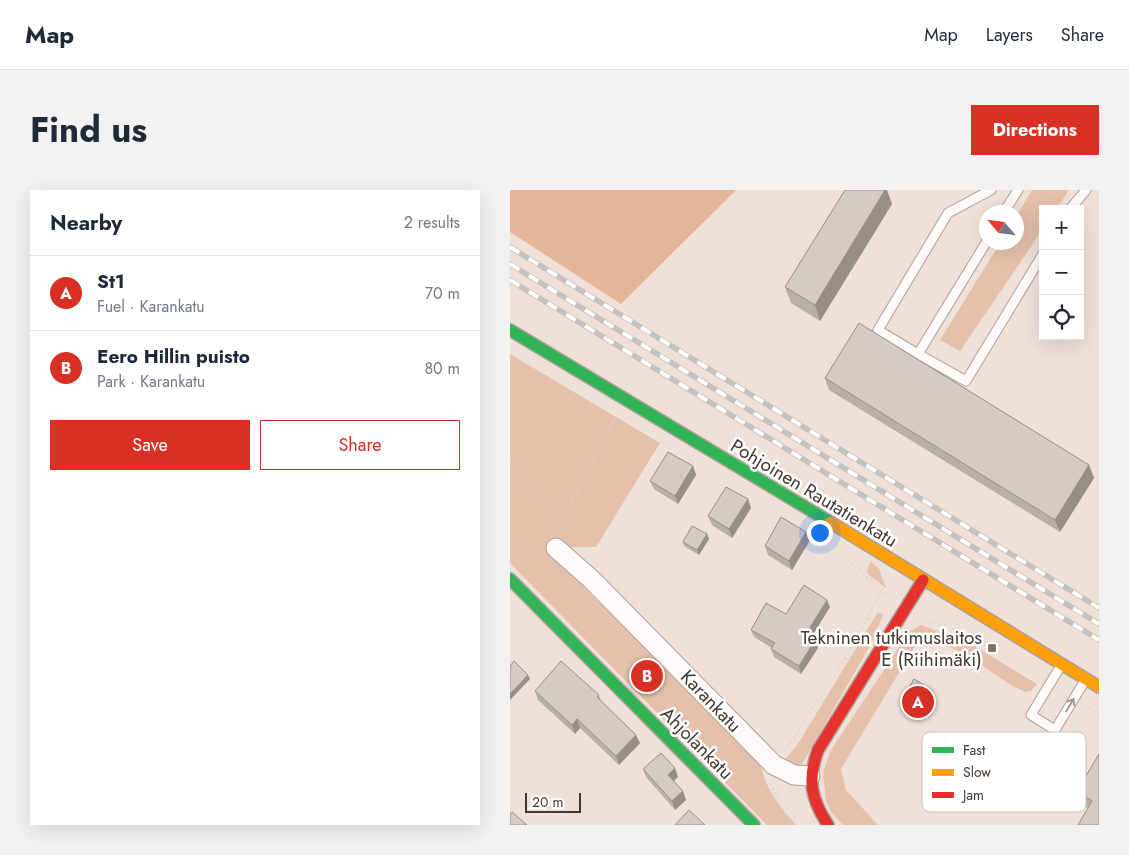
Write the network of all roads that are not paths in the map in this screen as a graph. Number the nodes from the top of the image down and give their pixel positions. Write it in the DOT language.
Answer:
graph roads {
  1 [pos="991,190"];
  2 [pos="1018,190"];
  3 [pos="1086,190"];
  4 [pos="1008,205"];
  5 [pos="1073,205"];
  6 [pos="981,250"];
  7 [pos="1039,261"];
  8 [pos="510,330"];
  9 [pos="918,354"];
  10 [pos="556,548"];
  11 [pos="510,580"];
  12 [pos="923,580"];
  13 [pos="1061,665"];
  14 [pos="1086,679"];
  15 [pos="1099,687"];
  16 [pos="810,776"];
  17 [pos="754,825"];
  18 [pos="828,825"];
  1 -- 9 [label="lane"];
  2 -- 4 [label="lane"];
  3 -- 5 [label="lane"];
  6 -- 9 [label="lane"];
  7 -- 9 [label="lane"];
  8 -- 12 [label="street, Pohjoinen Rautatienkatu"];
  10 -- 16 [label="street, Karankatu"];
  11 -- 17 [label="street, Ahjolankatu"];
  12 -- 13 [label="street, Pohjoinen Rautatienkatu"];
  12 -- 16 [label="street"];
  13 -- 14 [label="street, Pohjoinen Rautatienkatu"];
  13 -- 14 [label="lane, one-way"];
  14 -- 15 [label="street, Pohjoinen Rautatienkatu"];
  16 -- 18 [label="street"];
}
